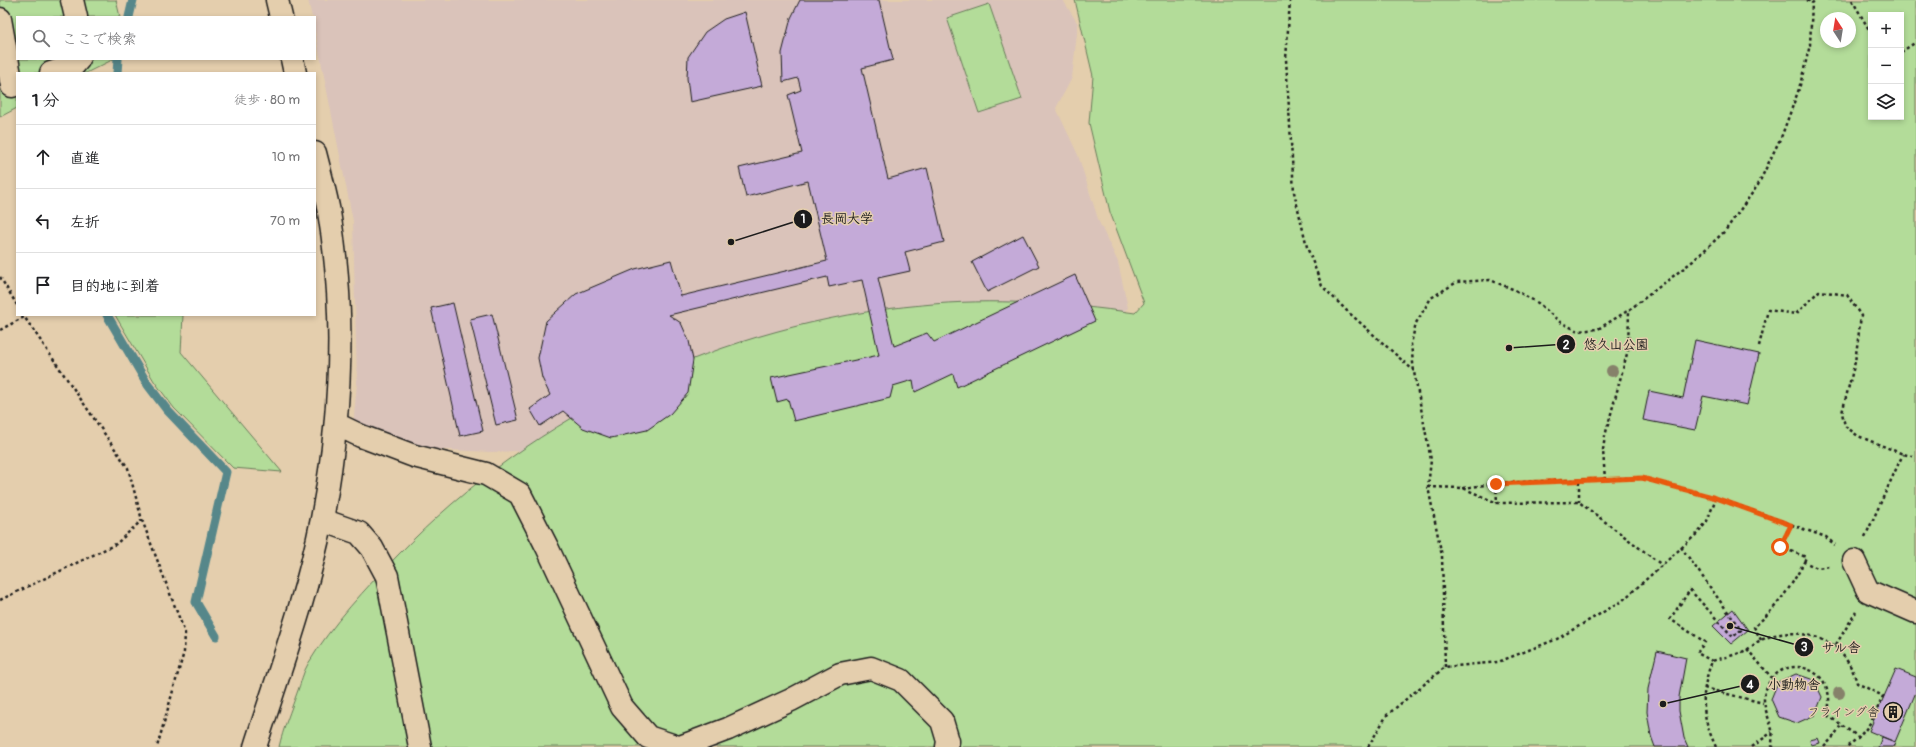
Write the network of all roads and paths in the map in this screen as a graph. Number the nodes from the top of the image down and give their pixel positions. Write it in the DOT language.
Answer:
graph roads {
  1 [pos="72,0"];
  2 [pos="277,0"];
  3 [pos="1290,0"];
  4 [pos="1807,0"];
  5 [pos="1816,0"];
  6 [pos="1852,0"];
  7 [pos="1812,3"];
  8 [pos="76,16"];
  9 [pos="281,16"];
  10 [pos="0,19"];
  11 [pos="1868,28"];
  12 [pos="1916,42"];
  13 [pos="1904,50"];
  14 [pos="78,60"];
  15 [pos="292,60"];
  16 [pos="54,72"];
  17 [pos="295,72"];
  18 [pos="16,84"];
  19 [pos="316,156"];
  20 [pos="0,277"];
  21 [pos="16,303"];
  22 [pos="1629,310"];
  23 [pos="24,316"];
  24 [pos="0,330"];
  25 [pos="1759,346"];
  26 [pos="1414,372"];
  27 [pos="336,424"];
  28 [pos="1903,454"];
  29 [pos="1916,457"];
  30 [pos="1605,480"];
  31 [pos="1579,481"];
  32 [pos="1496,484"];
  33 [pos="1428,487"];
  34 [pos="1463,488"];
  35 [pos="1716,498"];
  36 [pos="1579,502"];
  37 [pos="1497,504"];
  38 [pos="142,520"];
  39 [pos="322,520"];
  40 [pos="1791,525"];
  41 [pos="1826,536"];
  42 [pos="1681,548"];
  43 [pos="1854,561"];
  44 [pos="1804,562"];
  45 [pos="1662,565"];
  46 [pos="1868,591"];
  47 [pos="0,600"];
  48 [pos="1916,612"];
  49 [pos="1761,640"];
  50 [pos="1836,646"];
  51 [pos="1748,649"];
  52 [pos="1712,661"];
  53 [pos="1445,667"];
  54 [pos="1772,678"];
  55 [pos="1704,688"];
  56 [pos="1764,704"];
  57 [pos="1841,725"];
  58 [pos="1773,732"];
  59 [pos="1860,738"];
  60 [pos="157,747"];
  61 [pos="255,747"];
  62 [pos="420,747"];
  63 [pos="679,747"];
  64 [pos="947,747"];
  65 [pos="1368,747"];
  66 [pos="1716,747"];
  67 [pos="1752,747"];
  68 [pos="1774,747"];
  69 [pos="1824,747"];
  70 [pos="1846,747"];
  1 -- 8 [label="street"];
  2 -- 9 [label="street"];
  3 -- 26 [label="path"];
  4 -- 7 [label="path"];
  5 -- 7 [label="path"];
  6 -- 11 [label="path"];
  7 -- 22 [label="path"];
  10 -- 18 [label="street"];
  12 -- 13 [label="path"];
  14 -- 16 [label="street"];
  15 -- 17 [label="street"];
  19 -- 27 [label="street"];
  20 -- 21 [label="path"];
  22 -- 26 [label="path"];
  22 -- 30 [label="path"];
  23 -- 24 [label="path"];
  23 -- 38 [label="path"];
  25 -- 28 [label="path"];
  26 -- 33 [label="path"];
  27 -- 39 [label="street"];
  27 -- 63 [label="street"];
  28 -- 29 [label="path"];
  28 -- 43 [label="path"];
  30 -- 31 [label="path"];
  30 -- 35 [label="path"];
  31 -- 32 [label="path"];
  31 -- 36 [label="path"];
  32 -- 34 [label="path"];
  32 -- 37 [label="path"];
  33 -- 34 [label="path"];
  33 -- 53 [label="path"];
  34 -- 37 [label="path"];
  35 -- 40 [label="path"];
  35 -- 42 [label="path"];
  36 -- 37 [label="path"];
  36 -- 45 [label="path"];
  38 -- 47 [label="path"];
  38 -- 60 [label="path"];
  39 -- 61 [label="street"];
  39 -- 62 [label="street"];
  40 -- 41 [label="path"];
  40 -- 44 [label="path"];
  42 -- 45 [label="path"];
  42 -- 52 [label="path"];
  43 -- 44 [label="path"];
  43 -- 46 [label="street"];
  44 -- 49 [label="path"];
  45 -- 53 [label="path"];
  46 -- 48 [label="street"];
  46 -- 50 [label="path"];
  49 -- 50 [label="path"];
  49 -- 51 [label="path"];
  50 -- 59 [label="path"];
  51 -- 52 [label="path"];
  51 -- 54 [label="path"];
  52 -- 55 [label="path"];
  53 -- 65 [label="path"];
  54 -- 56 [label="path"];
  54 -- 57 [label="path"];
  55 -- 56 [label="path"];
  55 -- 66 [label="path"];
  56 -- 58 [label="path"];
  57 -- 59 [label="path"];
  57 -- 69 [label="path"];
  58 -- 67 [label="path"];
  58 -- 68 [label="path"];
  59 -- 70 [label="path"];
  63 -- 64 [label="street"];
}
